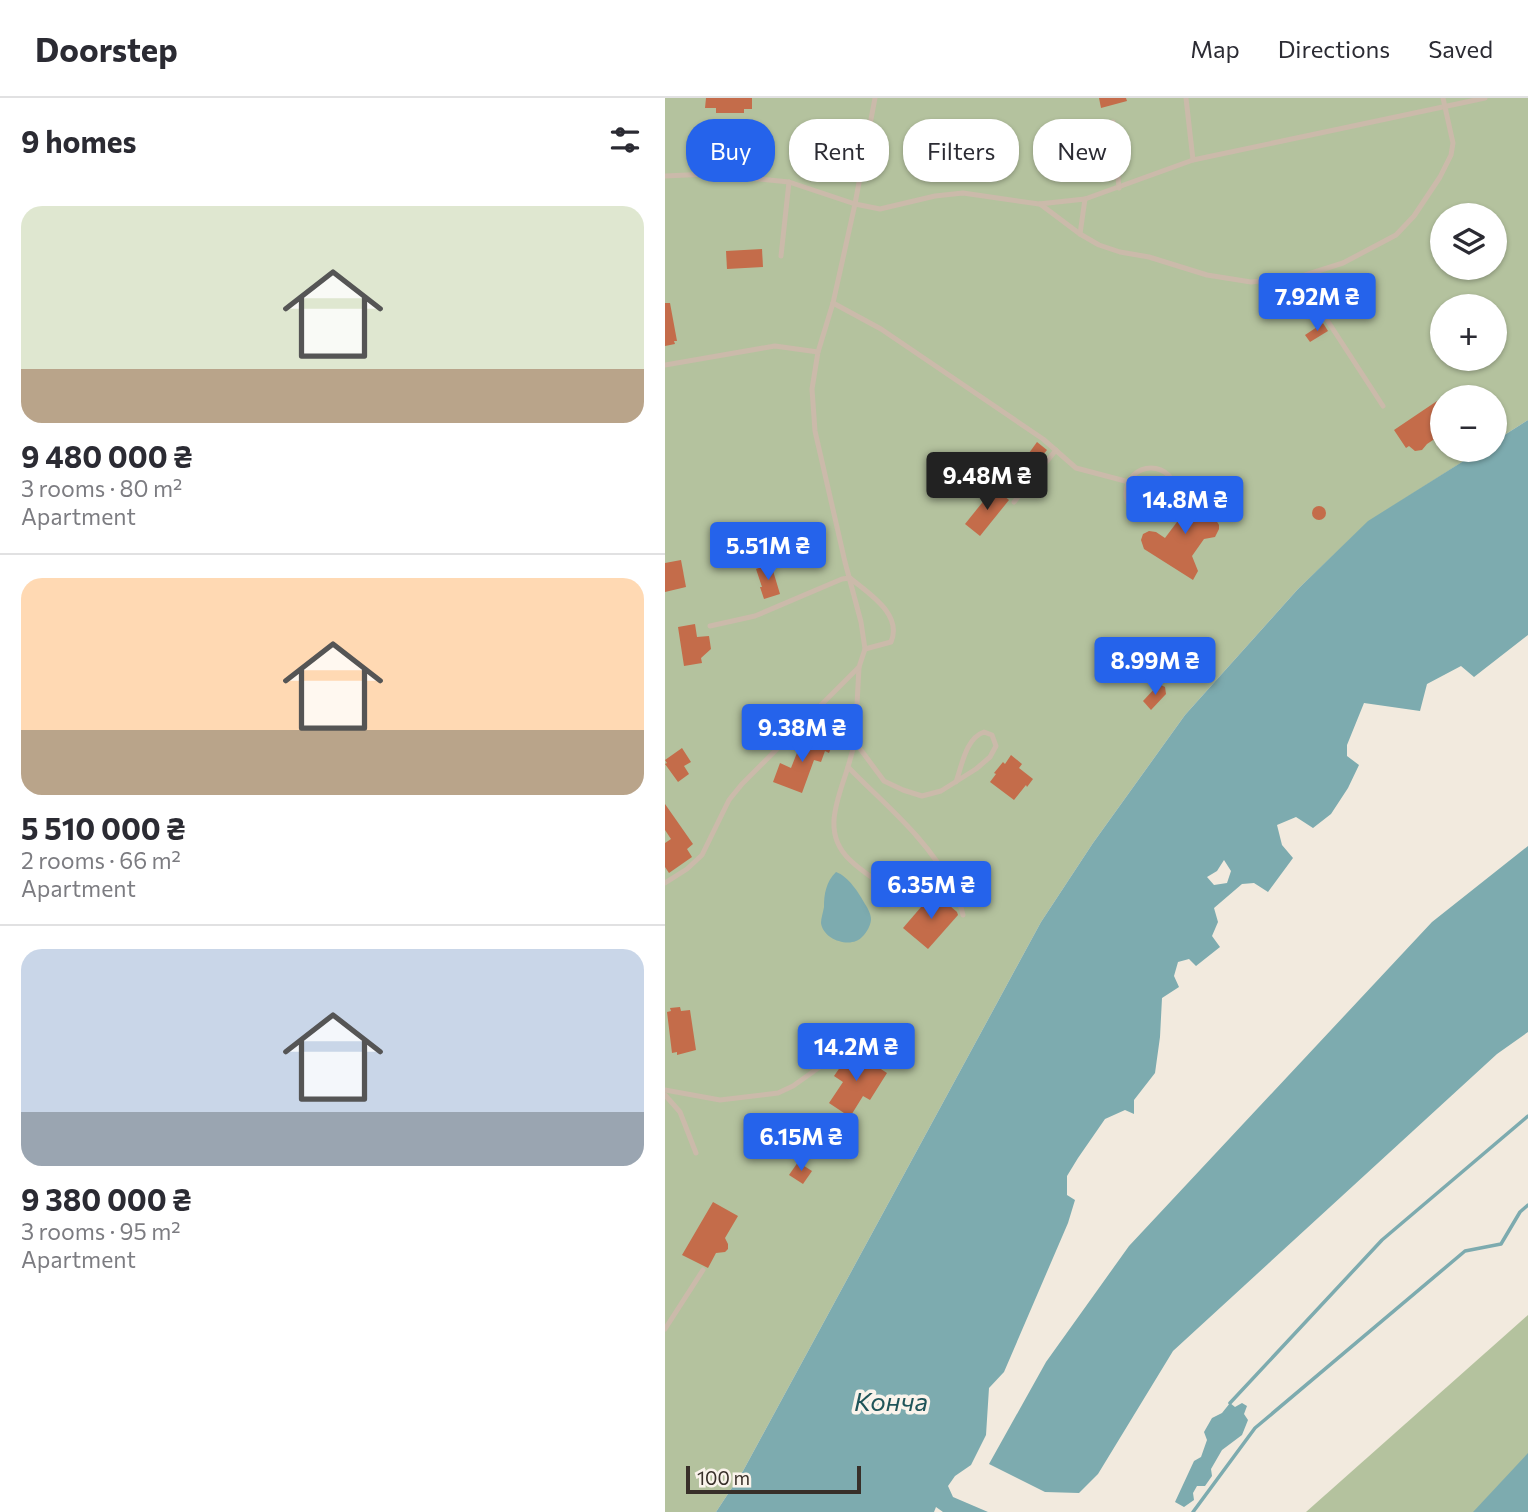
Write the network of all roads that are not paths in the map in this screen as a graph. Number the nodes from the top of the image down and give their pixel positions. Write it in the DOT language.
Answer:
graph roads {
  1 [pos="875,98"];
  2 [pos="1186,98"];
  3 [pos="1443,98"];
  4 [pos="1485,98"];
  5 [pos="1444,107"];
  6 [pos="1193,160"];
  7 [pos="665,176"];
  8 [pos="789,182"];
  9 [pos="1118,182"];
  10 [pos="1119,188"];
  11 [pos="1085,200"];
  12 [pos="855,204"];
  13 [pos="1039,204"];
  14 [pos="1080,234"];
  15 [pos="781,256"];
  16 [pos="1299,276"];
  17 [pos="833,303"];
  18 [pos="818,352"];
  19 [pos="665,365"];
  20 [pos="1383,406"];
  21 [pos="1056,450"];
  22 [pos="1129,482"];
  23 [pos="1014,502"];
  24 [pos="850,578"];
  25 [pos="710,626"];
  26 [pos="865,649"];
  27 [pos="859,667"];
  28 [pos="855,742"];
  29 [pos="848,767"];
  30 [pos="956,782"];
  31 [pos="665,883"];
  32 [pos="881,884"];
  33 [pos="963,915"];
  34 [pos="849,1046"];
  35 [pos="665,1090"];
  36 [pos="665,1096"];
  37 [pos="697,1153"];
  38 [pos="703,1270"];
  39 [pos="665,1329"];
  1 -- 12 [label="lane"];
  2 -- 6 [label="lane"];
  3 -- 5 [label="lane"];
  4 -- 5 [label="lane"];
  5 -- 6 [label="lane"];
  5 -- 16 [label="lane"];
  6 -- 10 [label="lane"];
  7 -- 8 [label="lane"];
  8 -- 12 [label="lane"];
  8 -- 15 [label="lane"];
  9 -- 10 [label="lane"];
  10 -- 11 [label="lane"];
  11 -- 13 [label="lane"];
  11 -- 14 [label="lane"];
  12 -- 13 [label="lane"];
  12 -- 17 [label="lane"];
  13 -- 14 [label="lane"];
  14 -- 16 [label="lane"];
  16 -- 20 [label="lane"];
  17 -- 18 [label="lane"];
  17 -- 21 [label="lane"];
  18 -- 19 [label="lane"];
  18 -- 24 [label="lane"];
  21 -- 22 [label="lane"];
  21 -- 23 [label="lane"];
  22 -- 22 [label="lane"];
  24 -- 25 [label="lane"];
  24 -- 26 [label="lane"];
  24 -- 26 [label="lane"];
  26 -- 27 [label="lane"];
  27 -- 28 [label="lane"];
  27 -- 31 [label="lane"];
  28 -- 29 [label="lane"];
  28 -- 30 [label="lane"];
  29 -- 32 [label="lane"];
  29 -- 33 [label="lane"];
  30 -- 30 [label="lane"];
  32 -- 32 [label="lane"];
  34 -- 35 [label="lane"];
  36 -- 37 [label="lane"];
  38 -- 39 [label="lane"];
}
